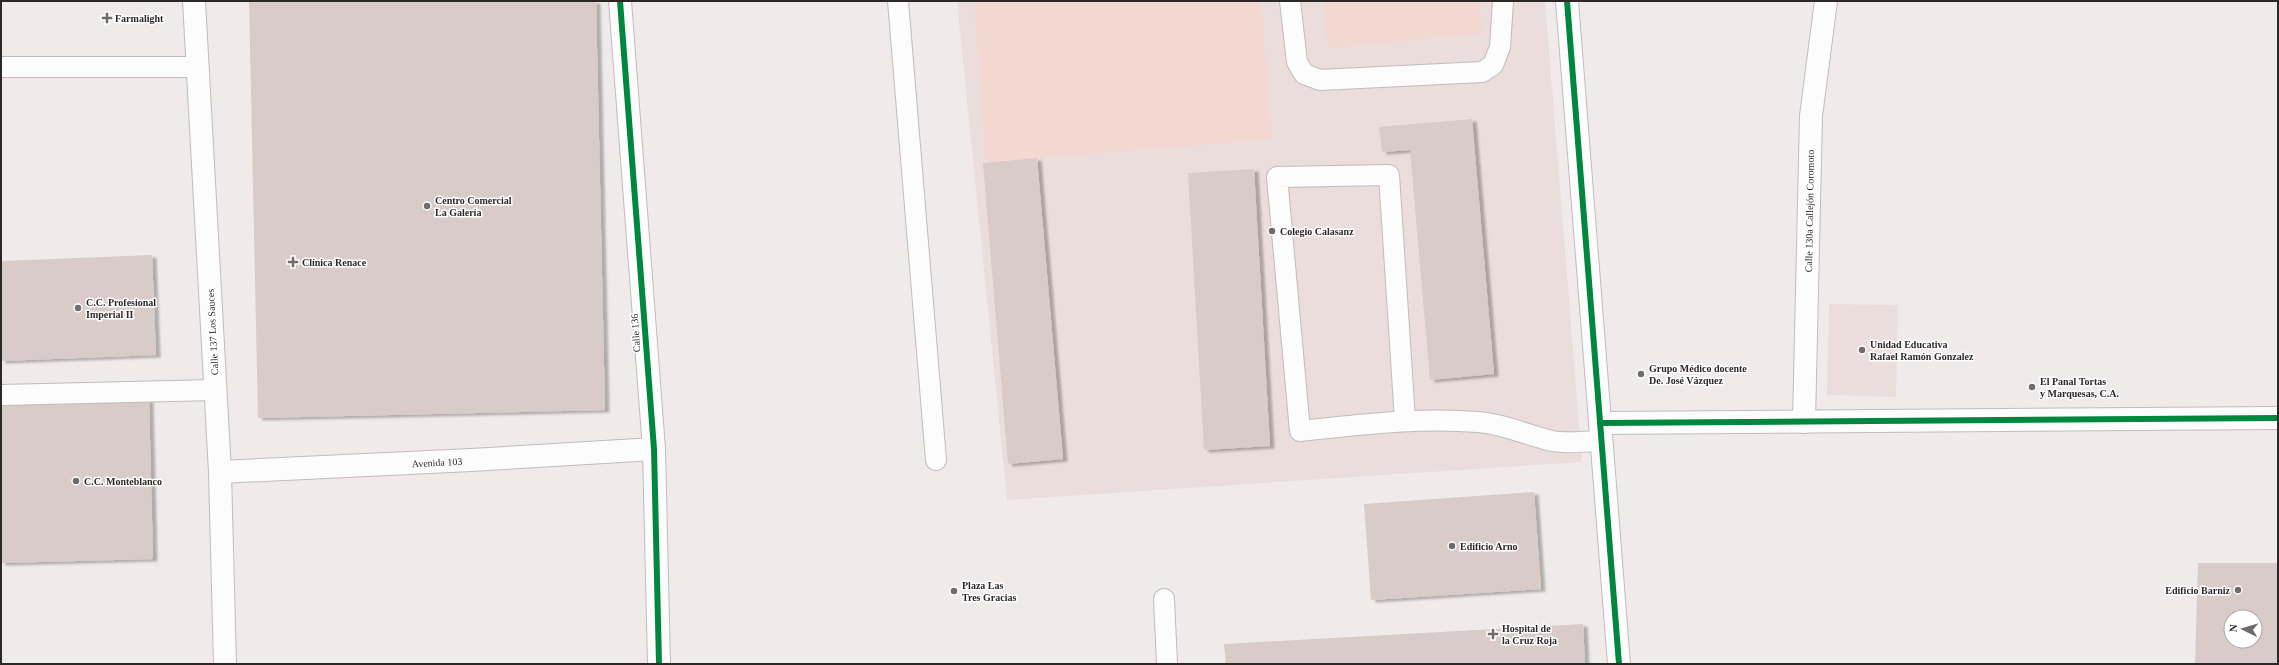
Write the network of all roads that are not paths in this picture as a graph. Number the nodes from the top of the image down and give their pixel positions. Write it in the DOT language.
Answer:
graph roads {
  1 [pos="194,1"];
  2 [pos="620,1"];
  3 [pos="898,1"];
  4 [pos="1290,1"];
  5 [pos="1503,1"];
  6 [pos="1567,1"];
  7 [pos="1826,1"];
  8 [pos="1,67"];
  9 [pos="198,67"];
  10 [pos="215,390"];
  11 [pos="1,395"];
  12 [pos="2278,418"];
  13 [pos="1405,420"];
  14 [pos="1804,422"];
  15 [pos="1600,432"];
  16 [pos="654,449"];
  17 [pos="936,460"];
  18 [pos="220,472"];
  19 [pos="1164,599"];
  20 [pos="225,664"];
  21 [pos="659,664"];
  22 [pos="1167,664"];
  23 [pos="1619,664"];
  1 -- 9 [label="street, Calle 137 Los Sauces"];
  2 -- 16 [label="street, Calle 136"];
  3 -- 17 [label="lane"];
  4 -- 5 [label="lane"];
  6 -- 15 [label="street"];
  7 -- 14 [label="street, Calle 130a Callejón Coromoto"];
  8 -- 9 [label="lane"];
  9 -- 10 [label="street, Calle 137 Los Sauces"];
  10 -- 11 [label="lane"];
  10 -- 18 [label="street, Calle 137 Los Sauces"];
  12 -- 14 [label="street"];
  13 -- 13 [label="lane"];
  13 -- 15 [label="lane"];
  14 -- 15 [label="street"];
  15 -- 23 [label="street"];
  16 -- 18 [label="street, Avenida 103"];
  16 -- 21 [label="street, Calle 136"];
  18 -- 20 [label="street, Calle 137 Los Sauces"];
  19 -- 22 [label="lane"];
}
